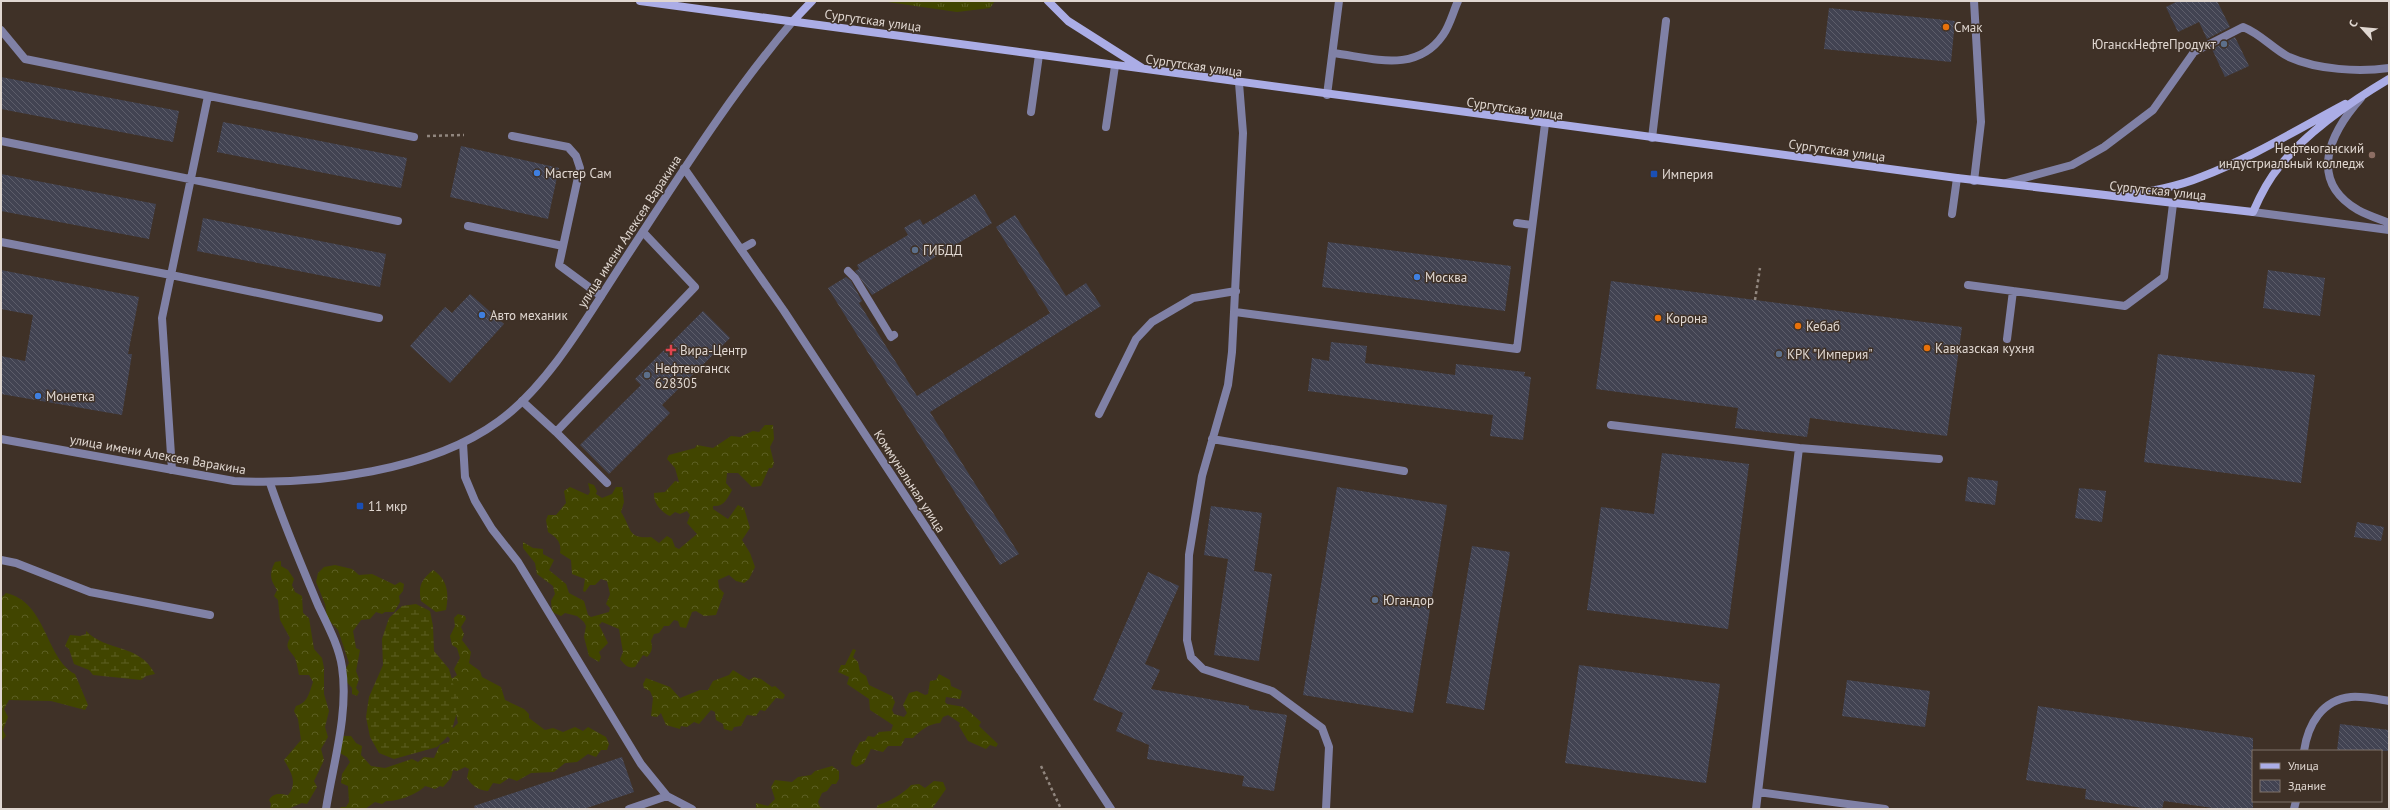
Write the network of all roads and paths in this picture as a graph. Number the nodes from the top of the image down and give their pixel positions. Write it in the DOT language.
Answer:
graph roads {
  1 [pos="640,1"];
  2 [pos="812,1"];
  3 [pos="1048,1"];
  4 [pos="1339,1"];
  5 [pos="1458,1"];
  6 [pos="1974,1"];
  7 [pos="793,21"];
  8 [pos="1666,21"];
  9 [pos="1,30"];
  10 [pos="1332,53"];
  11 [pos="1039,55"];
  12 [pos="1115,66"];
  13 [pos="2389,68"];
  14 [pos="1146,71"];
  15 [pos="2389,79"];
  16 [pos="1239,83"];
  17 [pos="2367,92"];
  18 [pos="1327,95"];
  19 [pos="208,96"];
  20 [pos="1031,112"];
  21 [pos="1545,124"];
  22 [pos="1106,127"];
  23 [pos="464,135"];
  24 [pos="512,136"];
  25 [pos="414,137"];
  26 [pos="1652,138"];
  27 [pos="1,141"];
  28 [pos="684,168"];
  29 [pos="1957,178"];
  30 [pos="191,179"];
  31 [pos="1974,181"];
  32 [pos="2001,184"];
  33 [pos="2114,197"];
  34 [pos="2173,204"];
  35 [pos="2253,212"];
  36 [pos="1952,214"];
  37 [pos="398,221"];
  38 [pos="1517,223"];
  39 [pos="2389,223"];
  40 [pos="1532,225"];
  41 [pos="468,226"];
  42 [pos="2389,230"];
  43 [pos="643,232"];
  44 [pos="1,242"];
  45 [pos="752,243"];
  46 [pos="563,246"];
  47 [pos="741,249"];
  48 [pos="1760,268"];
  49 [pos="848,271"];
  50 [pos="171,275"];
  51 [pos="1968,285"];
  52 [pos="1236,291"];
  53 [pos="2013,291"];
  54 [pos="601,296"];
  55 [pos="1755,300"];
  56 [pos="1235,312"];
  57 [pos="379,318"];
  58 [pos="894,335"];
  59 [pos="2007,339"];
  60 [pos="522,401"];
  61 [pos="1099,414"];
  62 [pos="1611,424"];
  63 [pos="556,432"];
  64 [pos="1,438"];
  65 [pos="1212,439"];
  66 [pos="463,443"];
  67 [pos="1799,448"];
  68 [pos="1939,460"];
  69 [pos="172,470"];
  70 [pos="1404,471"];
  71 [pos="270,483"];
  72 [pos="608,483"];
  73 [pos="1,560"];
  74 [pos="210,615"];
  75 [pos="2389,701"];
  76 [pos="2304,750"];
  77 [pos="1041,766"];
  78 [pos="1758,792"];
  79 [pos="667,796"];
  80 [pos="326,809"];
  81 [pos="629,809"];
  82 [pos="692,809"];
  83 [pos="1061,809"];
  84 [pos="1111,809"];
  85 [pos="1326,809"];
  86 [pos="1756,809"];
  87 [pos="1885,809"];
  1 -- 7 [label="main road, Сургутская улица"];
  2 -- 7 [label="main road"];
  3 -- 14 [label="main road"];
  4 -- 10 [label="street"];
  5 -- 10 [label="street"];
  6 -- 31 [label="street"];
  7 -- 11 [label="main road, Сургутская улица"];
  7 -- 28 [label="street, улица имени Алексея Варакина"];
  8 -- 26 [label="street"];
  9 -- 19 [label="street"];
  10 -- 18 [label="street"];
  11 -- 12 [label="main road, Сургутская улица"];
  11 -- 20 [label="street"];
  12 -- 14 [label="main road, Сургутская улица"];
  12 -- 22 [label="street"];
  13 -- 32 [label="street"];
  14 -- 16 [label="main road, Сургутская улица"];
  15 -- 17 [label="main road"];
  16 -- 18 [label="main road, Сургутская улица"];
  16 -- 52 [label="street"];
  17 -- 33 [label="main road"];
  17 -- 35 [label="main road"];
  17 -- 39 [label="street"];
  18 -- 21 [label="main road, Сургутская улица"];
  19 -- 25 [label="street"];
  19 -- 30 [label="street"];
  21 -- 26 [label="main road, Сургутская улица"];
  21 -- 40 [label="street"];
  23 -- 25 [label="path"];
  24 -- 46 [label="street"];
  26 -- 29 [label="main road, Сургутская улица"];
  27 -- 30 [label="street"];
  28 -- 43 [label="street, улица имени Алексея Варакина"];
  28 -- 47 [label="street, Коммунальная улица"];
  29 -- 31 [label="main road, Сургутская улица"];
  29 -- 36 [label="street"];
  30 -- 37 [label="street"];
  30 -- 50 [label="street"];
  31 -- 32 [label="main road, Сургутская улица"];
  32 -- 33 [label="main road, Сургутская улица"];
  33 -- 34 [label="main road, Сургутская улица"];
  34 -- 35 [label="main road, Сургутская улица"];
  34 -- 53 [label="street"];
  35 -- 42 [label="street, Сургутская улица"];
  38 -- 40 [label="street"];
  40 -- 56 [label="street"];
  41 -- 46 [label="street"];
  43 -- 54 [label="street, улица имени Алексея Варакина"];
  43 -- 63 [label="street"];
  44 -- 50 [label="street"];
  45 -- 47 [label="street"];
  46 -- 54 [label="street"];
  47 -- 84 [label="street, Коммунальная улица"];
  48 -- 55 [label="path"];
  49 -- 58 [label="street"];
  50 -- 57 [label="street"];
  50 -- 69 [label="street"];
  51 -- 53 [label="street"];
  52 -- 56 [label="street"];
  52 -- 61 [label="street"];
  53 -- 59 [label="street"];
  54 -- 60 [label="street, улица имени Алексея Варакина"];
  56 -- 65 [label="street"];
  60 -- 63 [label="street"];
  60 -- 66 [label="street, улица имени Алексея Варакина"];
  62 -- 67 [label="street"];
  63 -- 72 [label="street"];
  64 -- 69 [label="street, улица имени Алексея Варакина"];
  65 -- 70 [label="street"];
  65 -- 85 [label="street"];
  66 -- 71 [label="street, улица имени Алексея Варакина"];
  66 -- 79 [label="street"];
  67 -- 68 [label="street"];
  67 -- 78 [label="street"];
  69 -- 71 [label="street, улица имени Алексея Варакина"];
  71 -- 80 [label="street"];
  73 -- 74 [label="street"];
  75 -- 76 [label="street"];
  77 -- 83 [label="path"];
  78 -- 86 [label="street"];
  78 -- 87 [label="street"];
  79 -- 81 [label="street"];
  79 -- 82 [label="street"];
}
